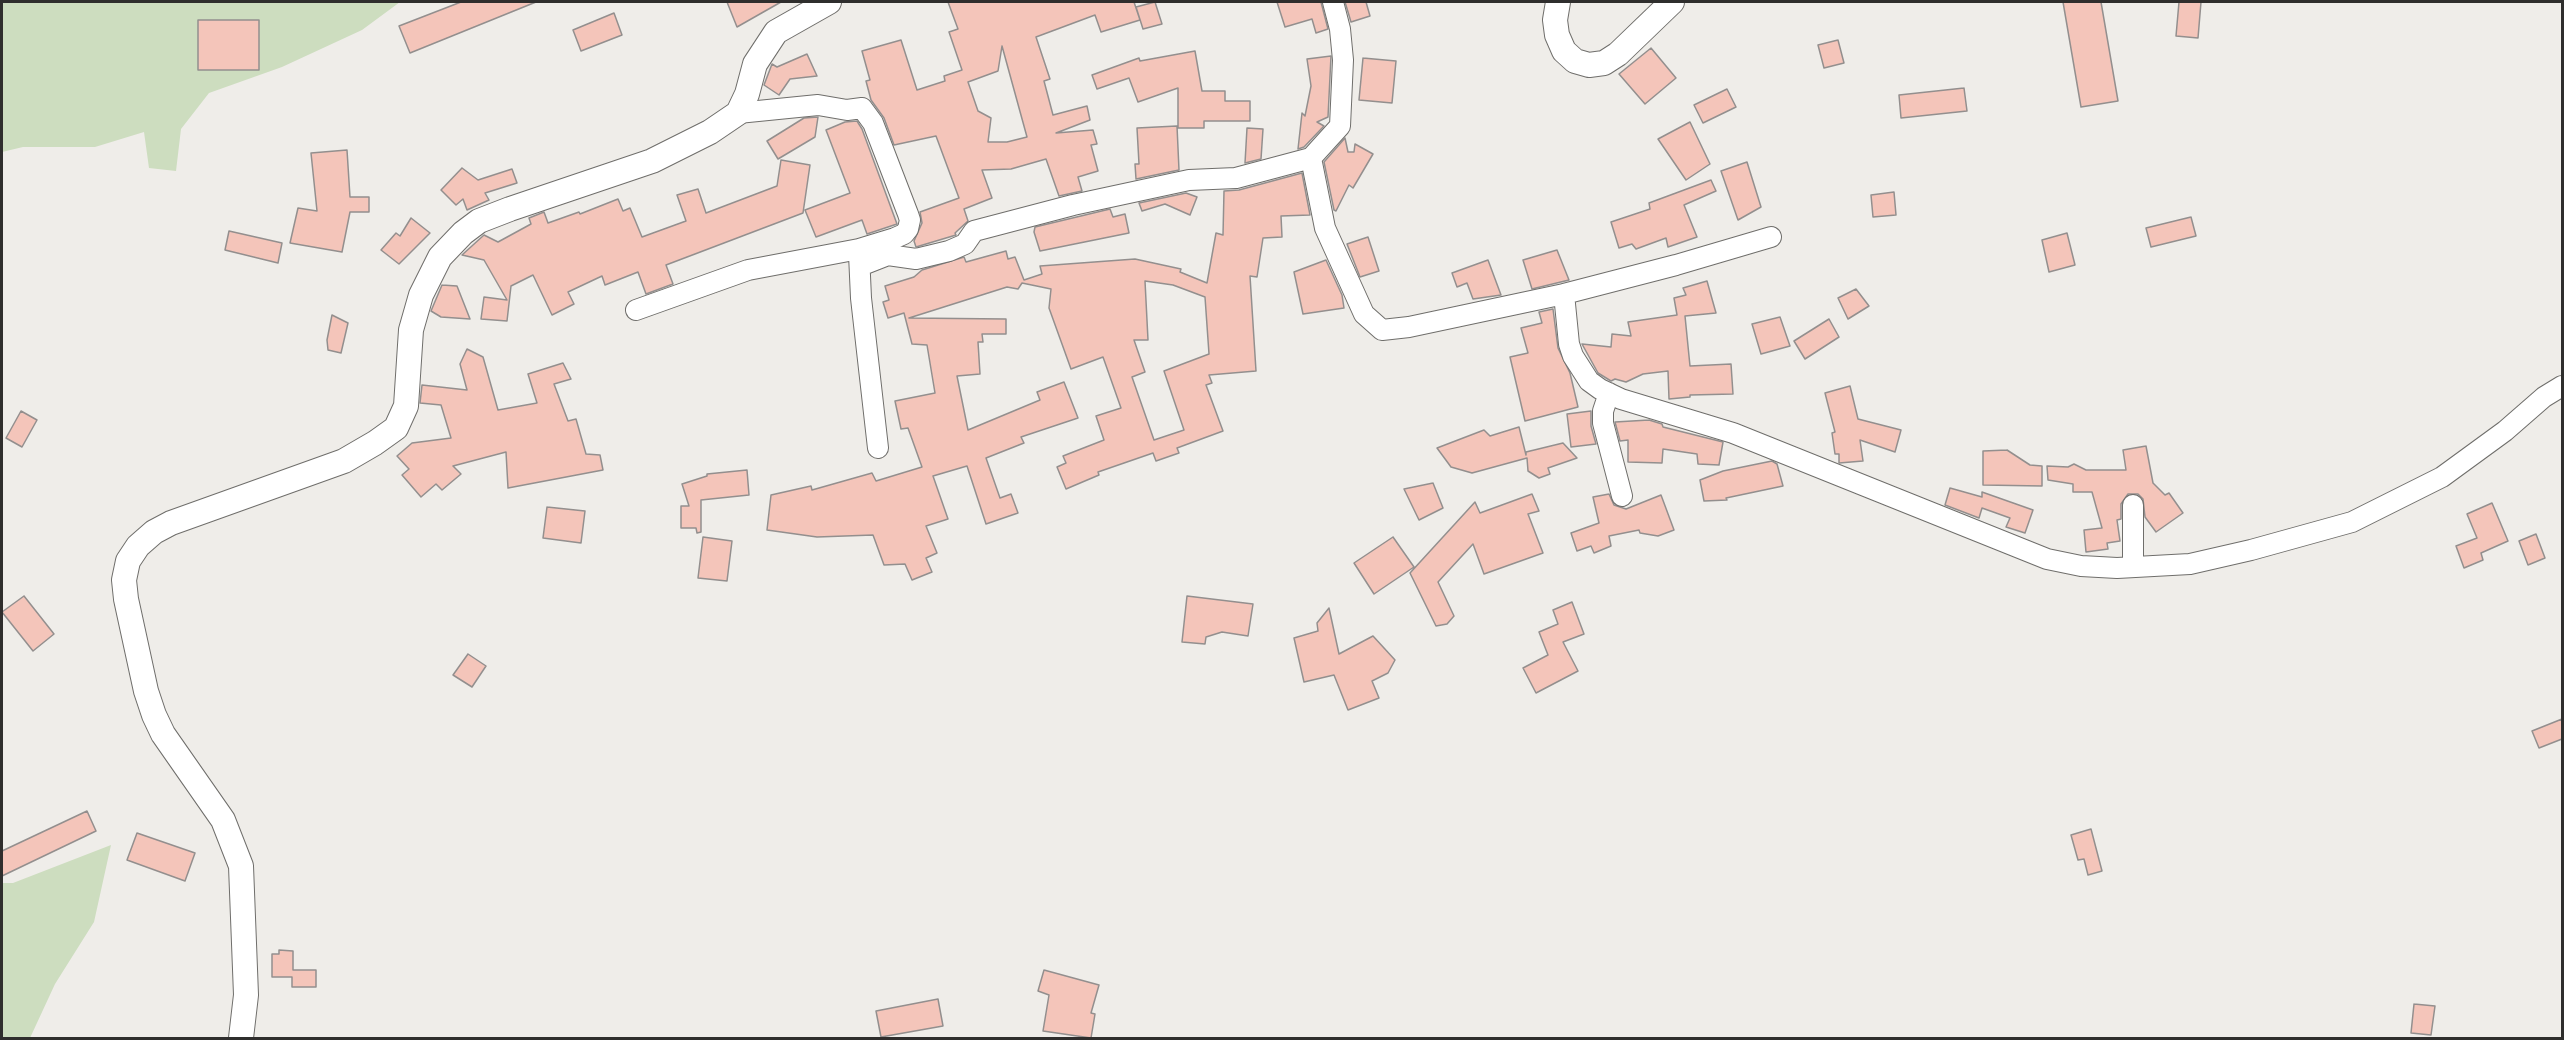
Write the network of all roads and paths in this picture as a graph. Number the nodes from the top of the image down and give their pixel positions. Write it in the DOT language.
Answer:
graph roads {
  1 [pos="829,2"];
  2 [pos="1333,2"];
  3 [pos="1558,2"];
  4 [pos="1672,2"];
  5 [pos="738,113"];
  6 [pos="1311,158"];
  7 [pos="1771,237"];
  8 [pos="860,257"];
  9 [pos="1564,294"];
  10 [pos="636,310"];
  11 [pos="2562,386"];
  12 [pos="1609,393"];
  13 [pos="878,448"];
  14 [pos="1622,496"];
  15 [pos="2133,505"];
  16 [pos="2133,567"];
  17 [pos="241,1038"];
  1 -- 5 [label="street"];
  2 -- 6 [label="street"];
  3 -- 4 [label="street"];
  5 -- 8 [label="street"];
  5 -- 17 [label="street"];
  6 -- 8 [label="street"];
  6 -- 9 [label="street"];
  7 -- 9 [label="street"];
  8 -- 10 [label="street"];
  8 -- 13 [label="street"];
  9 -- 12 [label="street"];
  11 -- 16 [label="street"];
  12 -- 14 [label="street"];
  12 -- 16 [label="street"];
  15 -- 16 [label="street"];
}
